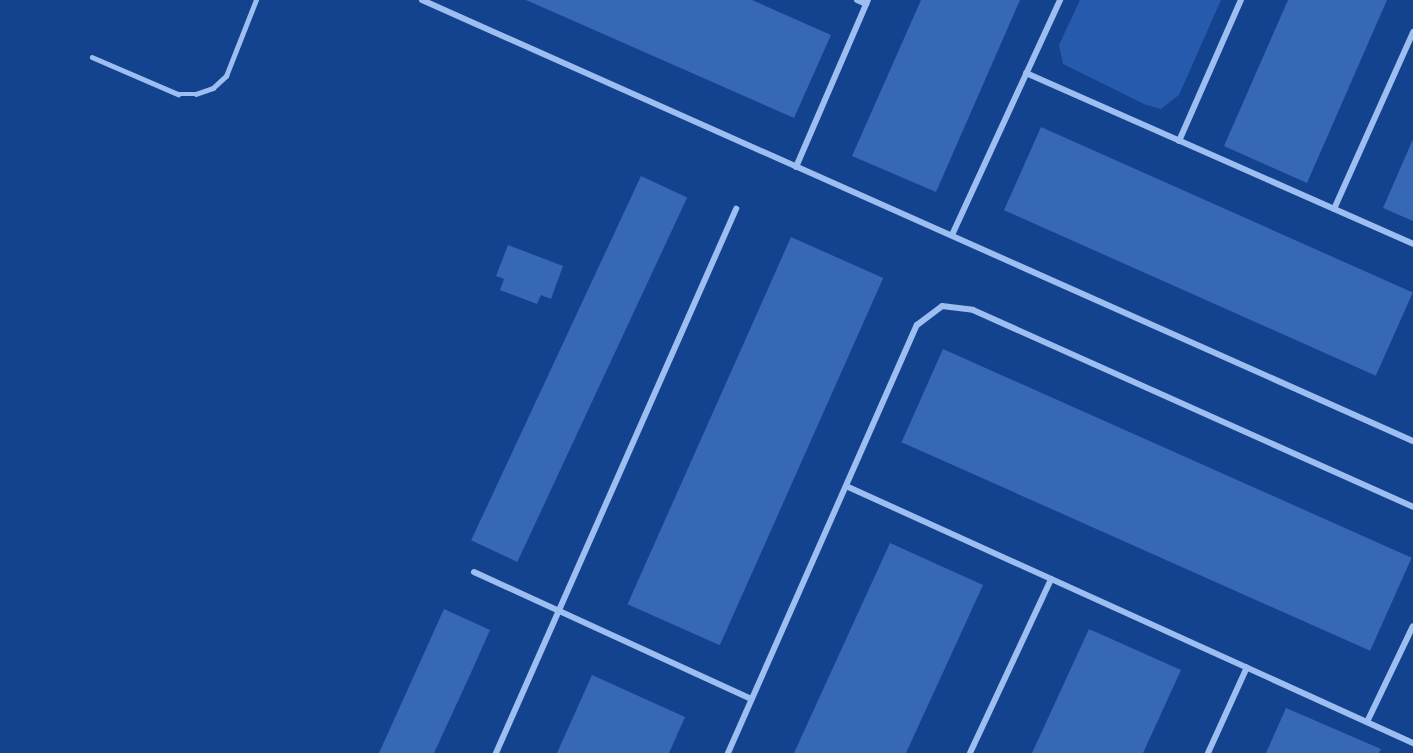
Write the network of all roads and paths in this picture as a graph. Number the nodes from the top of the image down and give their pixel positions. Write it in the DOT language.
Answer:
graph roads {
  1 [pos="256,0"];
  2 [pos="422,0"];
  3 [pos="857,0"];
  4 [pos="1060,0"];
  5 [pos="1241,0"];
  6 [pos="867,2"];
  7 [pos="1413,32"];
  8 [pos="92,57"];
  9 [pos="1026,73"];
  10 [pos="1179,141"];
  11 [pos="796,167"];
  12 [pos="736,209"];
  13 [pos="1334,209"];
  14 [pos="952,235"];
  15 [pos="1413,244"];
  16 [pos="1413,441"];
  17 [pos="846,486"];
  18 [pos="1413,507"];
  19 [pos="474,572"];
  20 [pos="1051,579"];
  21 [pos="560,611"];
  22 [pos="1413,626"];
  23 [pos="1247,667"];
  24 [pos="751,699"];
  25 [pos="1367,722"];
  26 [pos="1413,743"];
  27 [pos="496,753"];
  28 [pos="728,753"];
  29 [pos="970,753"];
  30 [pos="1208,753"];
  1 -- 8 [label="lane"];
  2 -- 11 [label="street"];
  3 -- 6 [label="street"];
  4 -- 9 [label="street"];
  5 -- 10 [label="street"];
  6 -- 11 [label="street"];
  7 -- 13 [label="street"];
  9 -- 10 [label="street"];
  9 -- 14 [label="street"];
  10 -- 13 [label="street"];
  11 -- 14 [label="street"];
  12 -- 21 [label="street"];
  13 -- 15 [label="street"];
  14 -- 16 [label="street"];
  17 -- 18 [label="street"];
  17 -- 20 [label="street"];
  17 -- 24 [label="street"];
  19 -- 21 [label="street"];
  20 -- 23 [label="street"];
  20 -- 29 [label="street"];
  21 -- 24 [label="street"];
  21 -- 27 [label="street"];
  22 -- 25 [label="street"];
  23 -- 25 [label="street"];
  23 -- 30 [label="street"];
  24 -- 28 [label="street"];
  25 -- 26 [label="street"];
}
